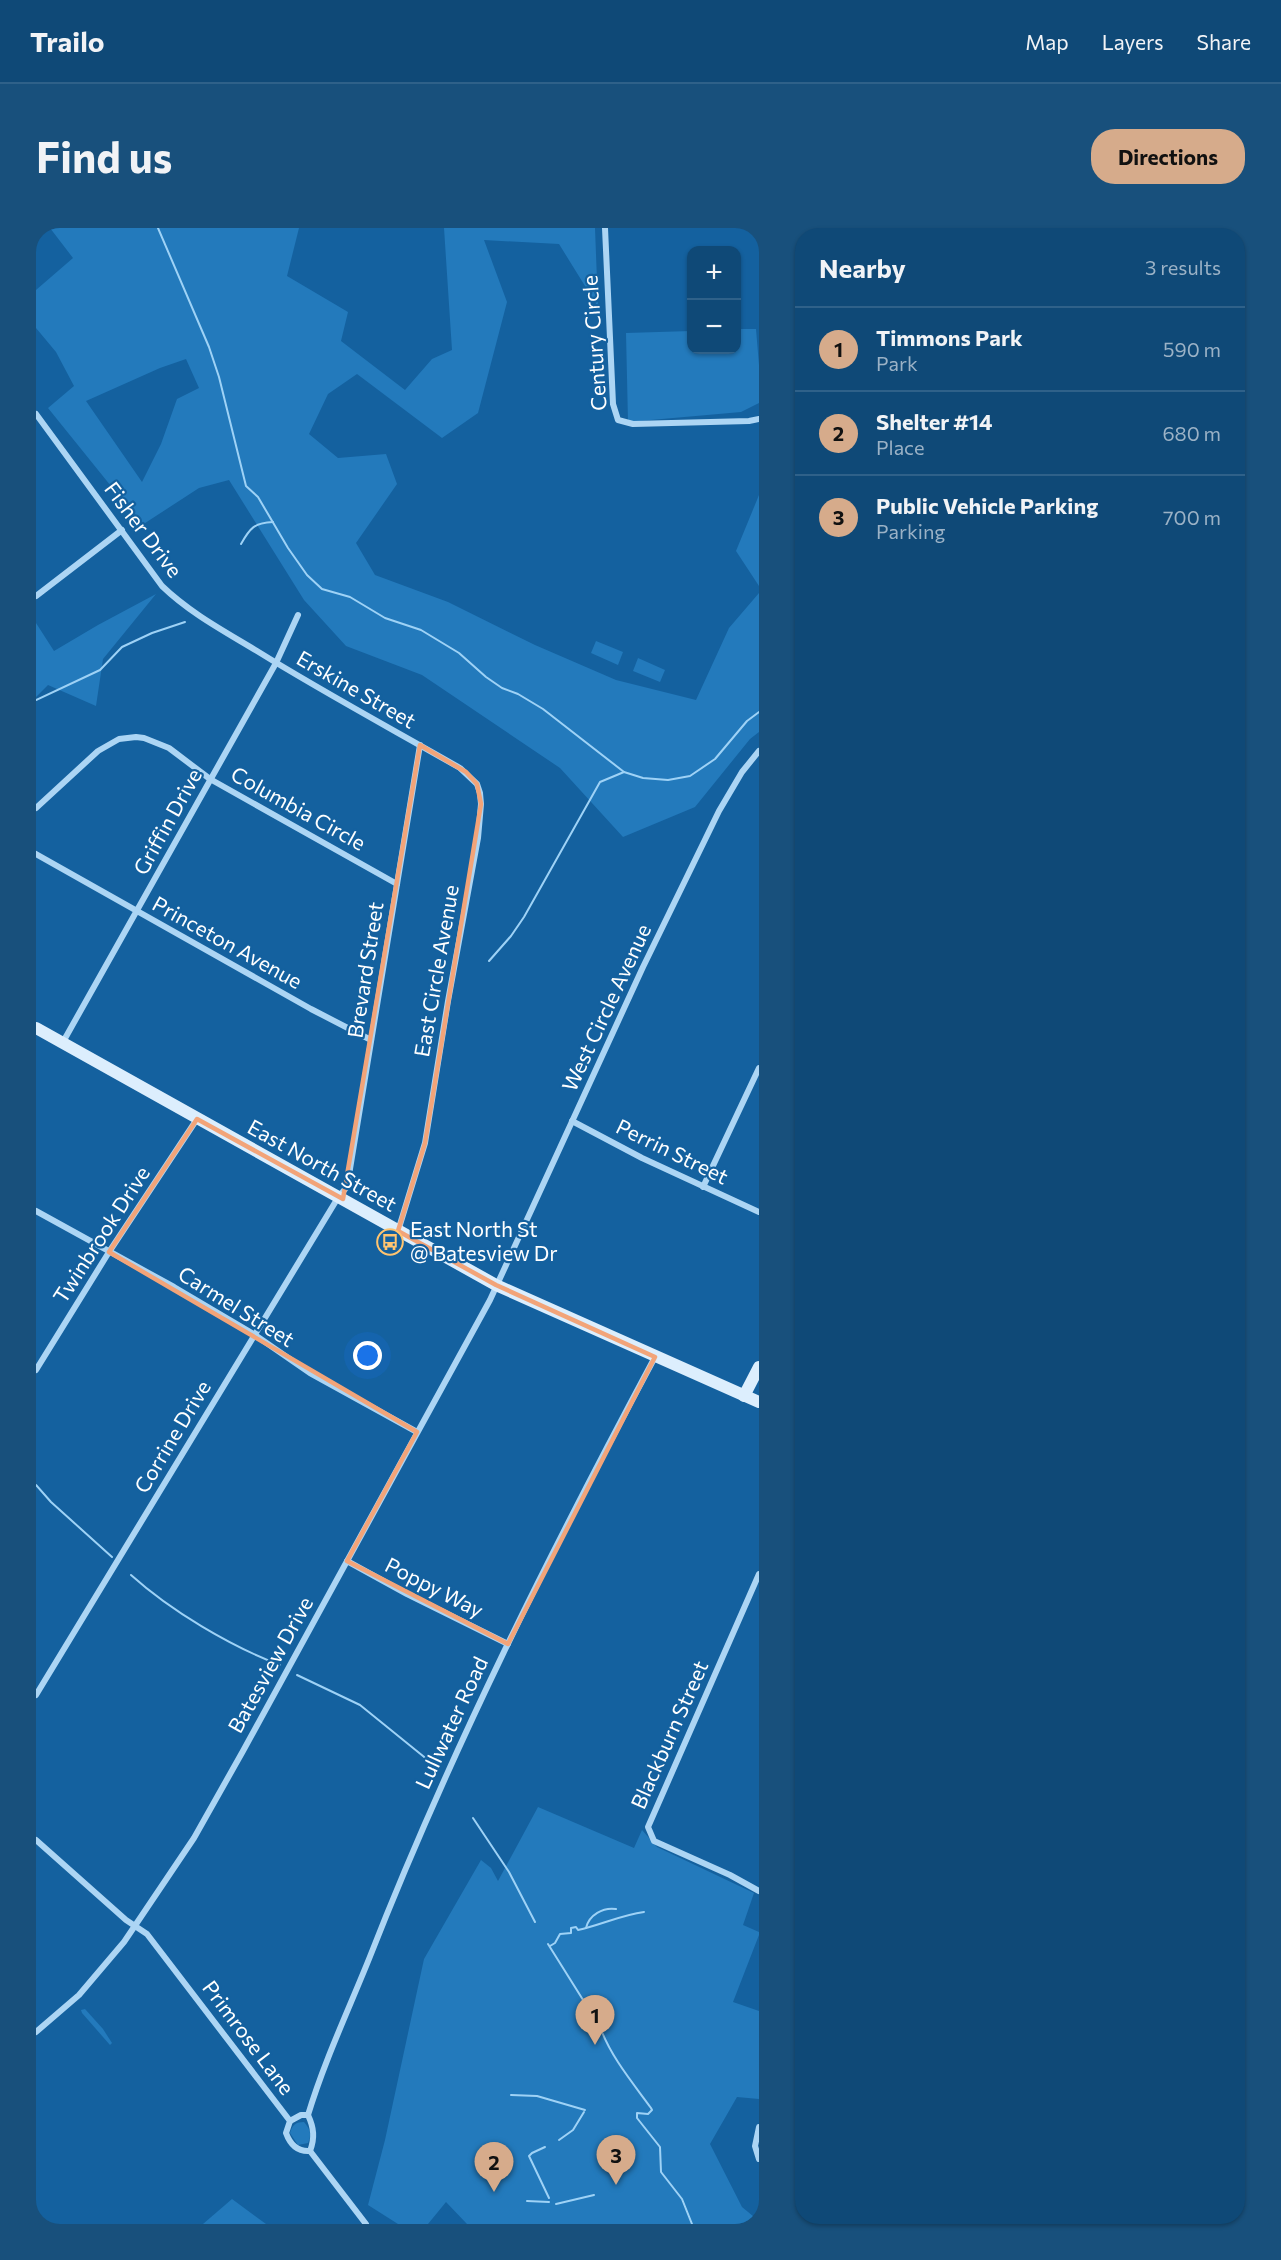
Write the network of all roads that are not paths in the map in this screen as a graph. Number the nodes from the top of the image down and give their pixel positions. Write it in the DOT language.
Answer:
graph roads {
  1 [pos="605,228"];
  2 [pos="36,414"];
  3 [pos="759,419"];
  4 [pos="122,530"];
  5 [pos="36,596"];
  6 [pos="298,615"];
  7 [pos="276,663"];
  8 [pos="420,745"];
  9 [pos="759,751"];
  10 [pos="210,779"];
  11 [pos="36,808"];
  12 [pos="36,854"];
  13 [pos="397,884"];
  14 [pos="137,911"];
  15 [pos="36,1028"];
  16 [pos="372,1041"];
  17 [pos="63,1042"];
  18 [pos="759,1068"];
  19 [pos="197,1119"];
  20 [pos="572,1121"];
  21 [pos="703,1186"];
  22 [pos="339,1196"];
  23 [pos="36,1211"];
  24 [pos="759,1212"];
  25 [pos="398,1231"];
  26 [pos="110,1252"];
  27 [pos="496,1285"];
  28 [pos="255,1335"];
  29 [pos="655,1357"];
  30 [pos="759,1367"];
  31 [pos="36,1370"];
  32 [pos="744,1396"];
  33 [pos="759,1402"];
  34 [pos="417,1432"];
  35 [pos="347,1561"];
  36 [pos="759,1574"];
  37 [pos="508,1644"];
  38 [pos="36,1695"];
  39 [pos="36,1840"];
  40 [pos="759,1891"];
  41 [pos="136,1925"];
  42 [pos="36,2032"];
  43 [pos="308,2115"];
  44 [pos="290,2121"];
  45 [pos="759,2127"];
  46 [pos="310,2151"];
  47 [pos="759,2159"];
  48 [pos="366,2224"];
  1 -- 3 [label="street, Century Circle"];
  2 -- 4 [label="street, Fisher Drive"];
  4 -- 5 [label="street"];
  4 -- 7 [label="street, Fisher Drive"];
  6 -- 7 [label="street, Griffin Drive"];
  7 -- 8 [label="street, Erskine Street"];
  7 -- 10 [label="street, Griffin Drive"];
  8 -- 13 [label="street, Brevard Street"];
  8 -- 25 [label="street, East Circle Avenue"];
  9 -- 20 [label="street, West Circle Avenue"];
  10 -- 11 [label="street, Columbia Circle"];
  10 -- 13 [label="street, Columbia Circle"];
  10 -- 14 [label="street, Griffin Drive"];
  12 -- 14 [label="street, Princeton Avenue"];
  13 -- 16 [label="street, Brevard Street"];
  14 -- 16 [label="street, Princeton Avenue"];
  14 -- 17 [label="street, Griffin Drive"];
  15 -- 17 [label="main road, East North Street"];
  16 -- 22 [label="street, Brevard Street"];
  17 -- 19 [label="main road, East North Street"];
  18 -- 21 [label="street"];
  19 -- 22 [label="main road, East North Street"];
  19 -- 26 [label="street, Twinbrook Drive"];
  20 -- 21 [label="street, Perrin Street"];
  20 -- 27 [label="street, West Circle Avenue"];
  21 -- 24 [label="street, Perrin Street"];
  22 -- 25 [label="main road, East North Street"];
  22 -- 28 [label="street, Corrine Drive"];
  23 -- 26 [label="street, Carmel Street"];
  25 -- 27 [label="main road, East North Street"];
  26 -- 28 [label="street, Carmel Street"];
  26 -- 31 [label="street, Twinbrook Drive"];
  27 -- 29 [label="main road, East North Street"];
  27 -- 34 [label="street, Batesview Drive"];
  28 -- 34 [label="street, Carmel Street"];
  28 -- 38 [label="street, Corrine Drive"];
  29 -- 32 [label="main road, East North Street"];
  29 -- 37 [label="street, Lullwater Road"];
  30 -- 32 [label="main road"];
  32 -- 33 [label="main road, East North Street"];
  34 -- 35 [label="street, Batesview Drive"];
  35 -- 37 [label="street, Poppy Way"];
  35 -- 41 [label="street, Batesview Drive"];
  36 -- 40 [label="street, Blackburn Street"];
  37 -- 43 [label="street, Lullwater Road"];
  39 -- 41 [label="street, Primrose Lane"];
  41 -- 42 [label="street, Batesview Drive"];
  41 -- 44 [label="street, Primrose Lane"];
  43 -- 44 [label="street"];
  43 -- 46 [label="street"];
  44 -- 46 [label="street, Primrose Lane"];
  45 -- 47 [label="street"];
  46 -- 48 [label="street, Primrose Lane"];
}
